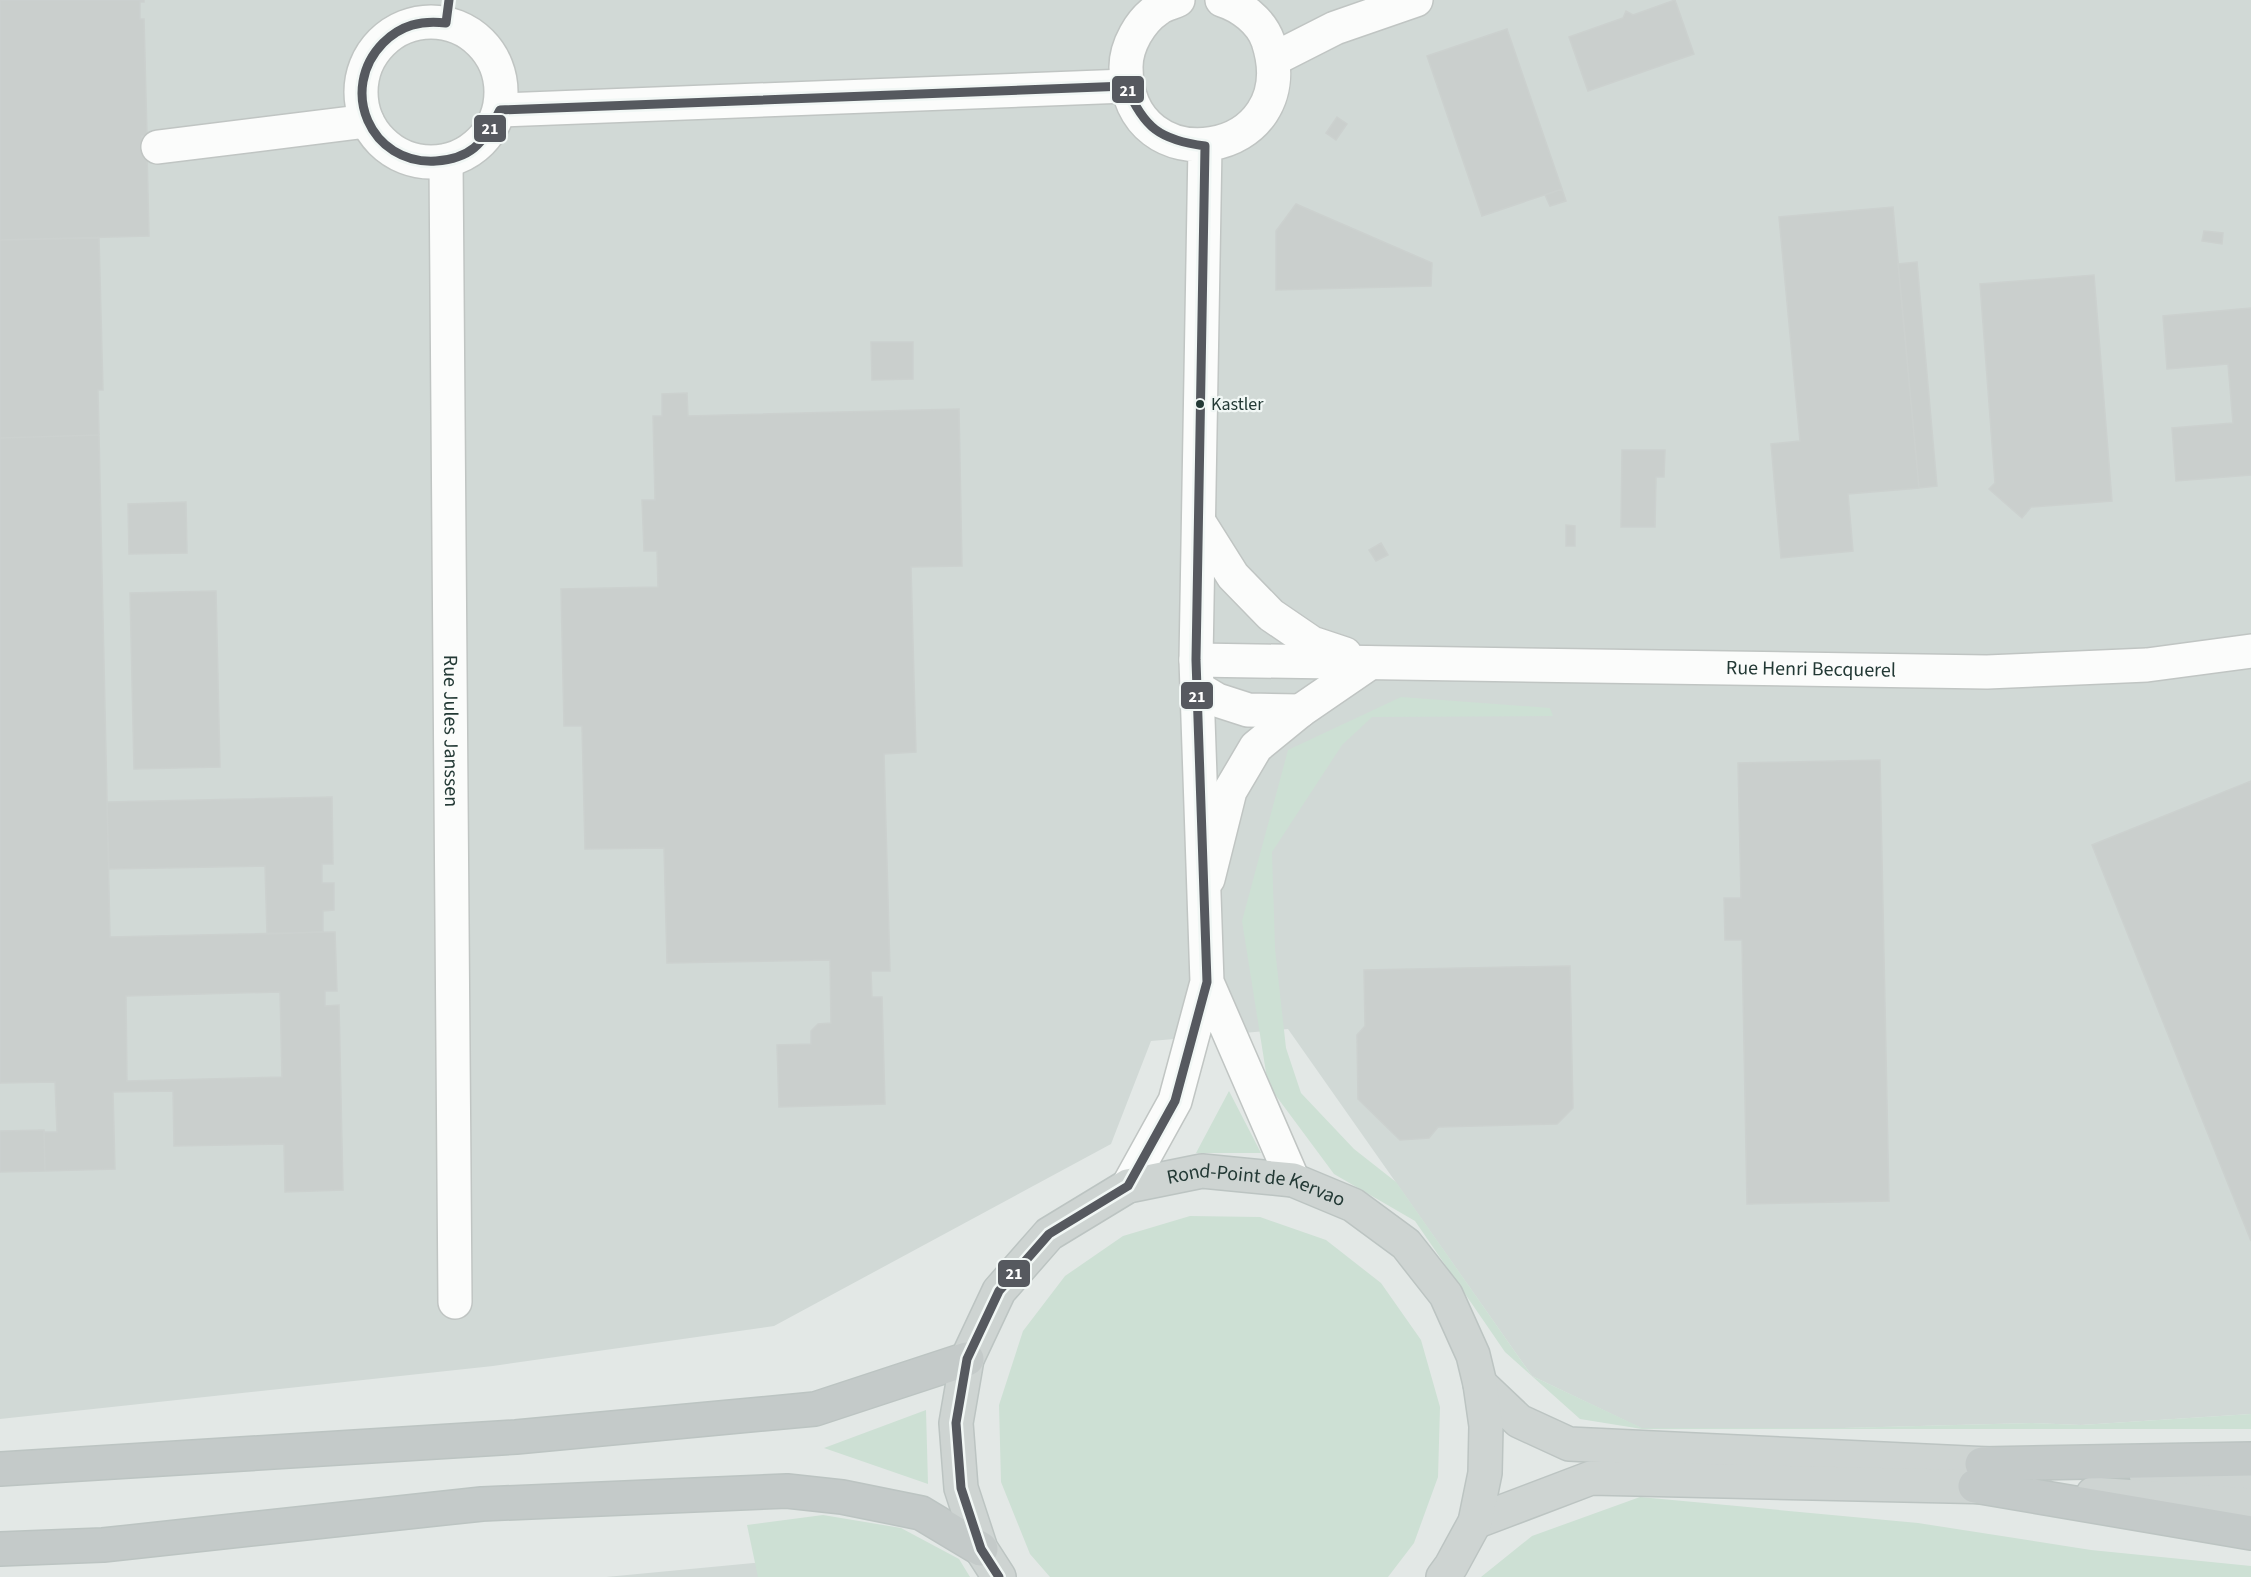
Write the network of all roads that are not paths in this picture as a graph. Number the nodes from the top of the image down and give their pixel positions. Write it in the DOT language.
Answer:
graph roads {
  1 [pos="1179,0"];
  2 [pos="1222,0"];
  3 [pos="1416,0"];
  4 [pos="447,11"];
  5 [pos="1274,59"];
  6 [pos="1126,86"];
  7 [pos="500,110"];
  8 [pos="367,121"];
  9 [pos="1205,146"];
  10 [pos="158,147"];
  11 [pos="446,161"];
  12 [pos="1199,522"];
  13 [pos="2251,651"];
  14 [pos="1370,663"];
  15 [pos="1196,674"];
  16 [pos="1300,711"];
  17 [pos="1204,896"];
  18 [pos="1207,981"];
  19 [pos="1293,1180"];
  20 [pos="1128,1186"];
  21 [pos="455,1302"];
  22 [pos="967,1359"];
  23 [pos="1480,1384"];
  24 [pos="2251,1459"];
  25 [pos="0,1469"];
  26 [pos="1979,1475"];
  27 [pos="2251,1480"];
  28 [pos="2251,1505"];
  29 [pos="1475,1522"];
  30 [pos="2251,1533"];
  31 [pos="0,1549"];
  32 [pos="981,1549"];
  33 [pos="999,1577"];
  34 [pos="1443,1577"];
  1 -- 6 [label="street"];
  2 -- 5 [label="street"];
  3 -- 5 [label="street"];
  4 -- 7 [label="street"];
  4 -- 8 [label="street"];
  5 -- 9 [label="street"];
  6 -- 7 [label="street"];
  6 -- 9 [label="street"];
  7 -- 11 [label="street"];
  8 -- 10 [label="street"];
  8 -- 11 [label="street"];
  9 -- 12 [label="street"];
  11 -- 21 [label="street, Rue Jules Janssen"];
  12 -- 14 [label="street, Rue Henri Becquerel"];
  12 -- 15 [label="street"];
  13 -- 14 [label="street, Rue Henri Becquerel"];
  14 -- 15 [label="street, Rue Henri Becquerel"];
  14 -- 16 [label="street"];
  15 -- 16 [label="street"];
  15 -- 17 [label="street"];
  16 -- 17 [label="street"];
  17 -- 18 [label="street"];
  18 -- 19 [label="street"];
  18 -- 20 [label="street"];
  19 -- 20 [label="main road, Rond-Point de Kervao"];
  19 -- 23 [label="main road, Rond-Point de Kervao"];
  20 -- 22 [label="main road, Rond-Point de Kervao"];
  22 -- 25 [label="highway"];
  22 -- 32 [label="main road, Rond-Point de Kervao"];
  23 -- 26 [label="main road"];
  23 -- 29 [label="main road, Rond-Point de Kervao"];
  24 -- 26 [label="highway"];
  26 -- 27 [label="main road"];
  26 -- 28 [label="main road"];
  26 -- 29 [label="main road"];
  26 -- 30 [label="highway"];
  29 -- 34 [label="main road, Rond-Point de Kervao"];
  31 -- 32 [label="highway"];
  32 -- 33 [label="main road, Rond-Point de Kervao"];
}
